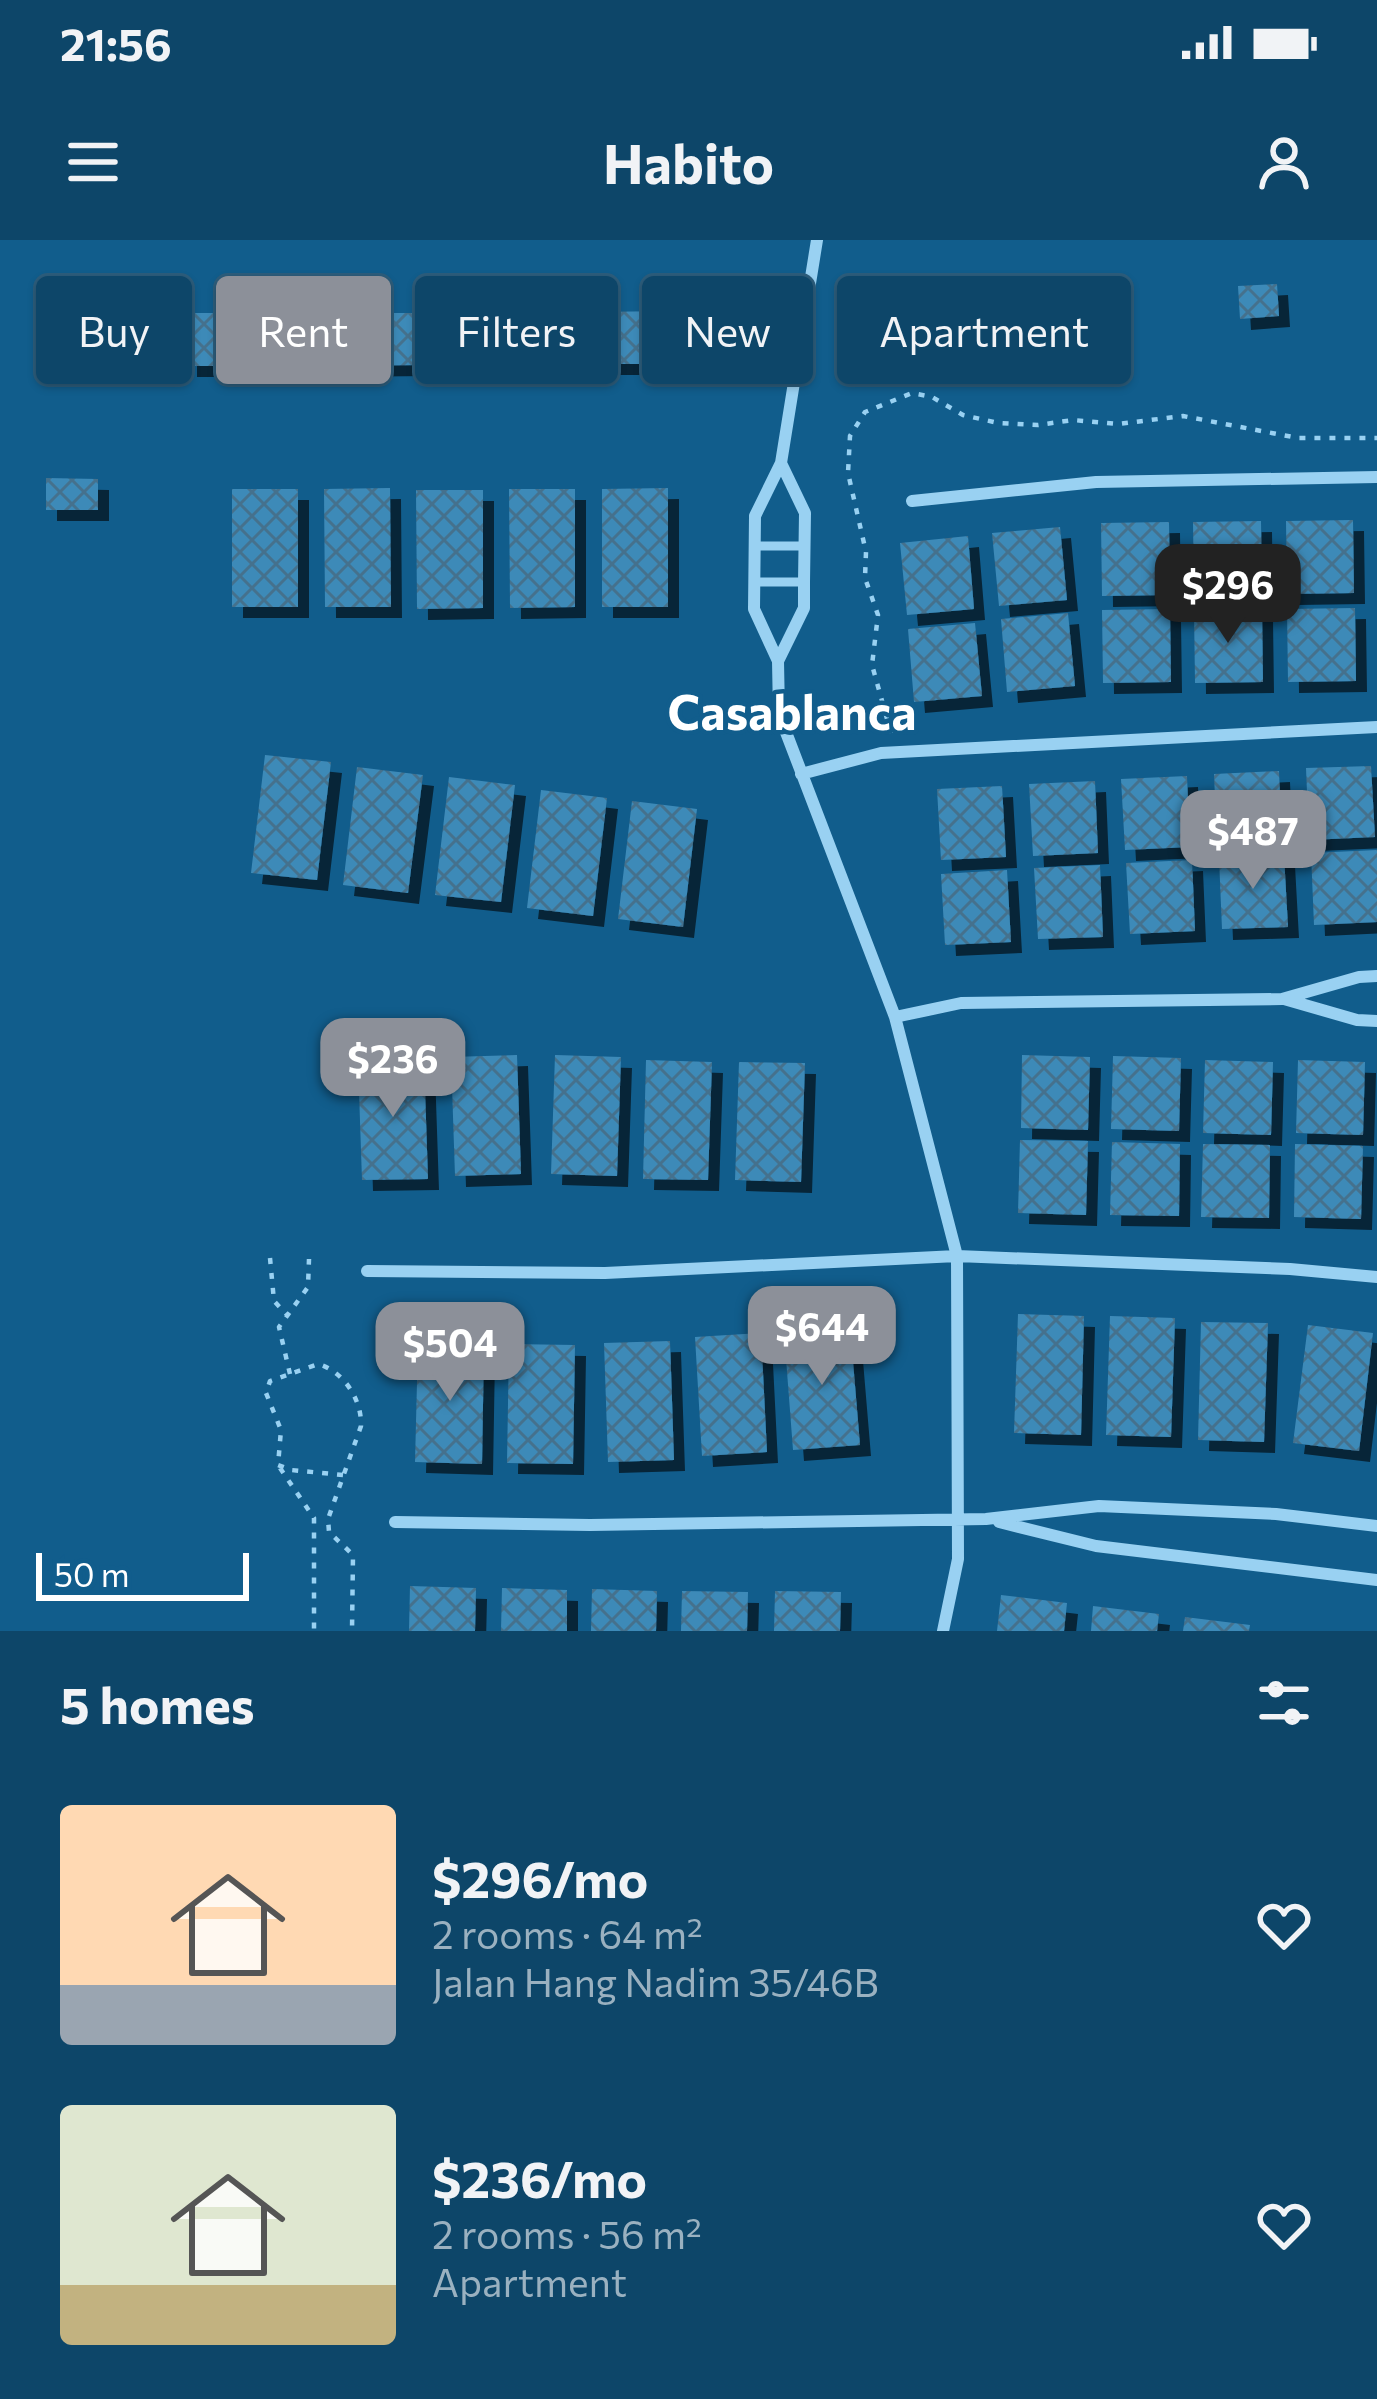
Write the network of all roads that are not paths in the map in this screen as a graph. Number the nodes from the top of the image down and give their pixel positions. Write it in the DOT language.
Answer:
graph roads {
  1 [pos="817,240"];
  2 [pos="781,463"];
  3 [pos="1377,477"];
  4 [pos="913,501"];
  5 [pos="755,546"];
  6 [pos="805,546"];
  7 [pos="755,582"];
  8 [pos="804,582"];
  9 [pos="778,662"];
  10 [pos="1377,727"];
  11 [pos="801,774"];
  12 [pos="1377,976"];
  13 [pos="1282,999"];
  14 [pos="895,1017"];
  15 [pos="1377,1021"];
  16 [pos="957,1256"];
  17 [pos="368,1271"];
  18 [pos="1377,1277"];
  19 [pos="986,1519"];
  20 [pos="957,1520"];
  21 [pos="395,1522"];
  22 [pos="1377,1526"];
  23 [pos="1377,1580"];
  24 [pos="943,1631"];
  1 -- 2 [label="street"];
  2 -- 5 [label="street"];
  2 -- 6 [label="street"];
  3 -- 4 [label="street"];
  5 -- 6 [label="lane"];
  5 -- 7 [label="street"];
  6 -- 8 [label="street"];
  7 -- 8 [label="lane"];
  7 -- 9 [label="street"];
  8 -- 9 [label="street"];
  9 -- 11 [label="street"];
  10 -- 11 [label="street"];
  11 -- 14 [label="street"];
  12 -- 13 [label="street"];
  13 -- 14 [label="street"];
  13 -- 15 [label="street"];
  14 -- 16 [label="street"];
  16 -- 17 [label="street"];
  16 -- 18 [label="street"];
  16 -- 20 [label="street"];
  19 -- 20 [label="street"];
  19 -- 22 [label="street"];
  19 -- 23 [label="street"];
  20 -- 21 [label="street"];
  20 -- 24 [label="street"];
}
